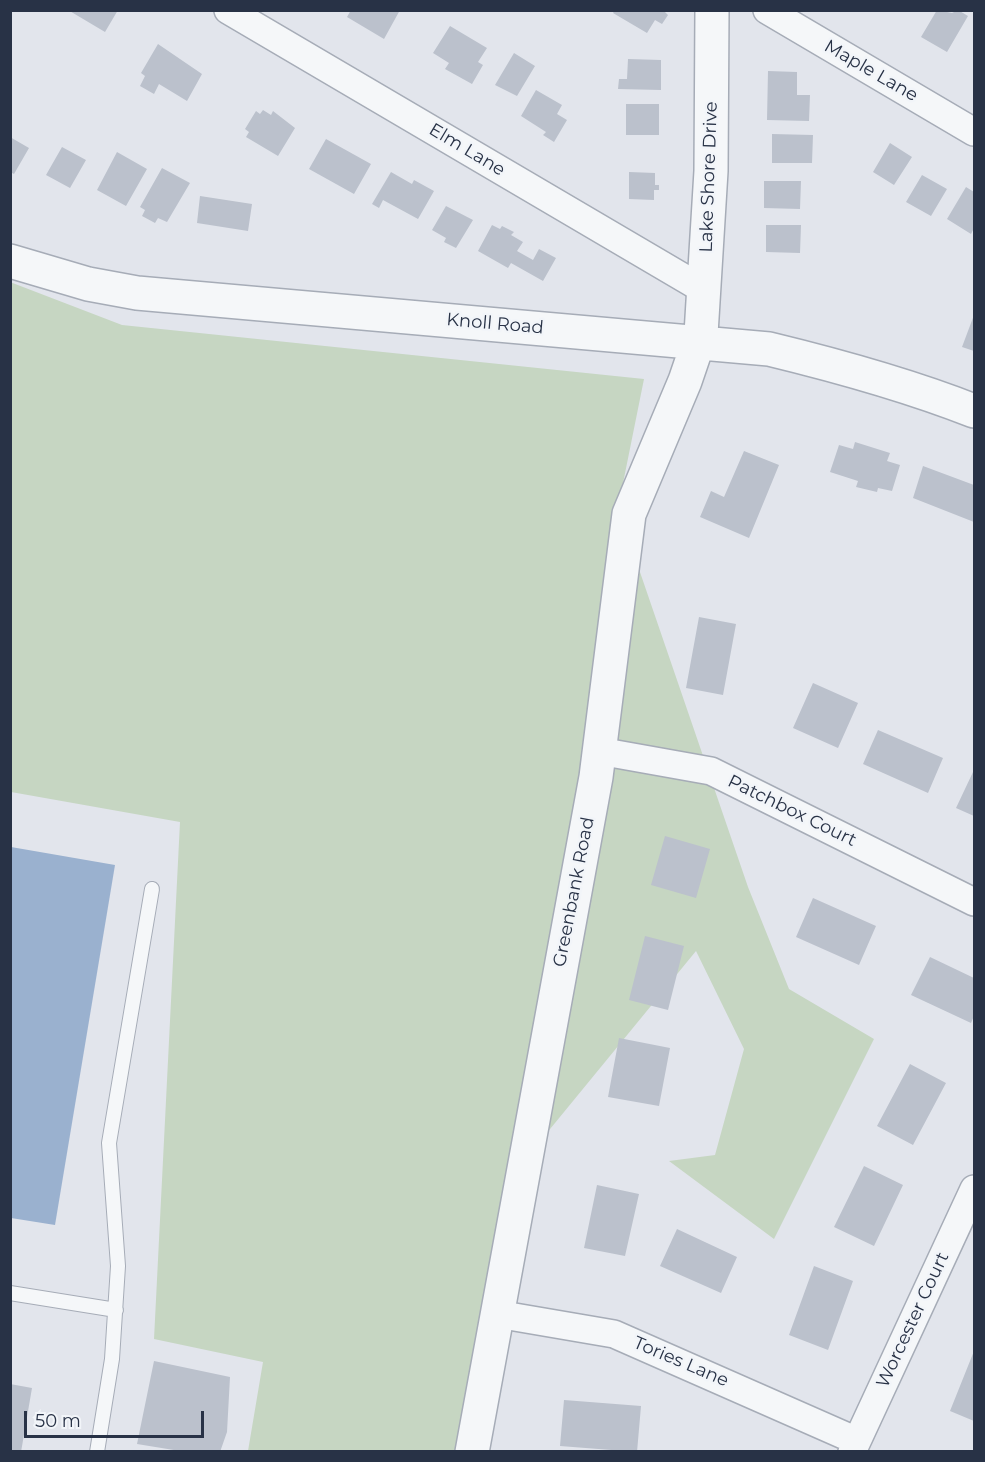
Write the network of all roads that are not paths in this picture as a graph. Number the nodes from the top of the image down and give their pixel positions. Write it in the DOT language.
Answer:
graph roads {
  1 [pos="228,10"];
  2 [pos="712,10"];
  3 [pos="767,10"];
  4 [pos="975,132"];
  5 [pos="10,261"];
  6 [pos="706,291"];
  7 [pos="699,342"];
  8 [pos="975,411"];
  9 [pos="599,751"];
  10 [pos="152,890"];
  11 [pos="975,902"];
  12 [pos="975,1189"];
  13 [pos="10,1293"];
  14 [pos="116,1310"];
  15 [pos="497,1314"];
  16 [pos="854,1446"];
  17 [pos="97,1452"];
  18 [pos="472,1452"];
  1 -- 6 [label="street, Elm Lane"];
  2 -- 6 [label="street, Lake Shore Drive"];
  3 -- 4 [label="street, Maple Lane"];
  5 -- 7 [label="street, Knoll Road"];
  6 -- 7 [label="street, Lake Shore Drive"];
  7 -- 8 [label="street, Knoll Road"];
  7 -- 9 [label="street, Greenbank Road"];
  9 -- 11 [label="street, Patchbox Court"];
  9 -- 15 [label="street, Greenbank Road"];
  10 -- 14 [label="lane"];
  12 -- 16 [label="street, Worcester Court"];
  13 -- 14 [label="lane"];
  14 -- 17 [label="lane"];
  15 -- 16 [label="street, Tories Lane"];
  15 -- 18 [label="street, Greenbank Road"];
}
